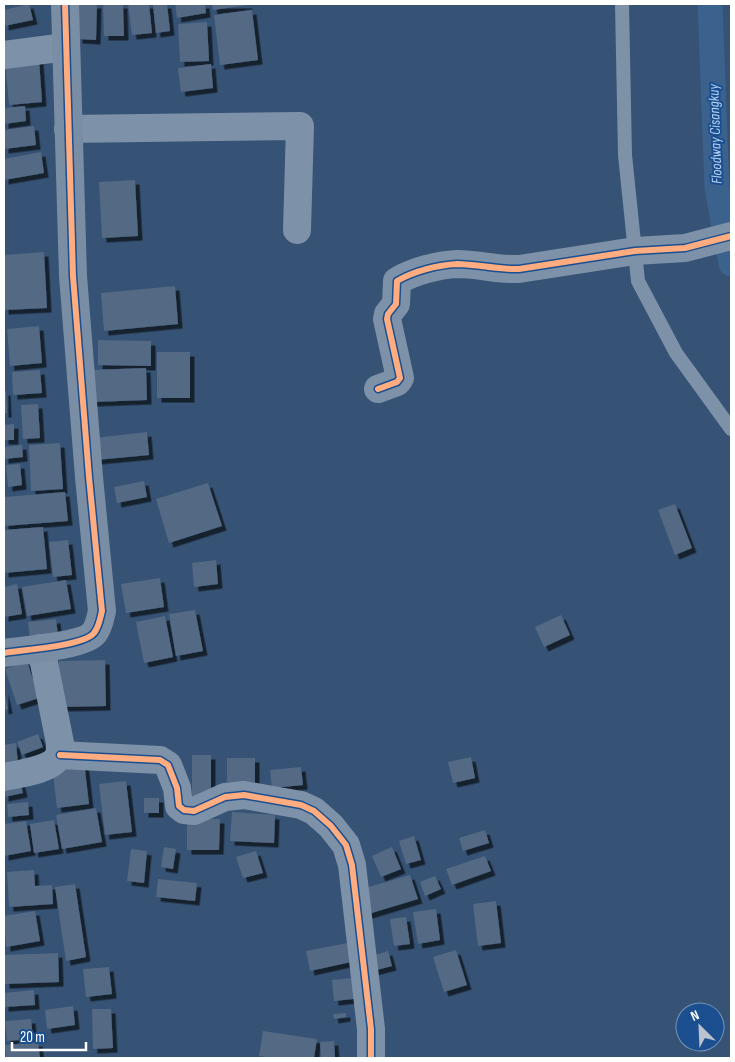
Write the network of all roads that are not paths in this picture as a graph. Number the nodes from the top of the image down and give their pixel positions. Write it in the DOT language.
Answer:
graph roads {
  1 [pos="66,4"];
  2 [pos="622,4"];
  3 [pos="66,47"];
  4 [pos="4,55"];
  5 [pos="68,129"];
  6 [pos="297,230"];
  7 [pos="731,236"];
  8 [pos="635,251"];
  9 [pos="378,389"];
  10 [pos="731,429"];
  11 [pos="41,648"];
  12 [pos="4,653"];
  13 [pos="60,754"];
  14 [pos="4,777"];
  15 [pos="371,1058"];
  1 -- 3 [label="street"];
  2 -- 8 [label="lane"];
  3 -- 4 [label="street"];
  3 -- 5 [label="street"];
  5 -- 6 [label="street"];
  5 -- 11 [label="street"];
  7 -- 8 [label="street"];
  8 -- 9 [label="street"];
  8 -- 10 [label="lane"];
  11 -- 12 [label="street"];
  11 -- 13 [label="street"];
  13 -- 14 [label="street"];
  13 -- 15 [label="street"];
}
